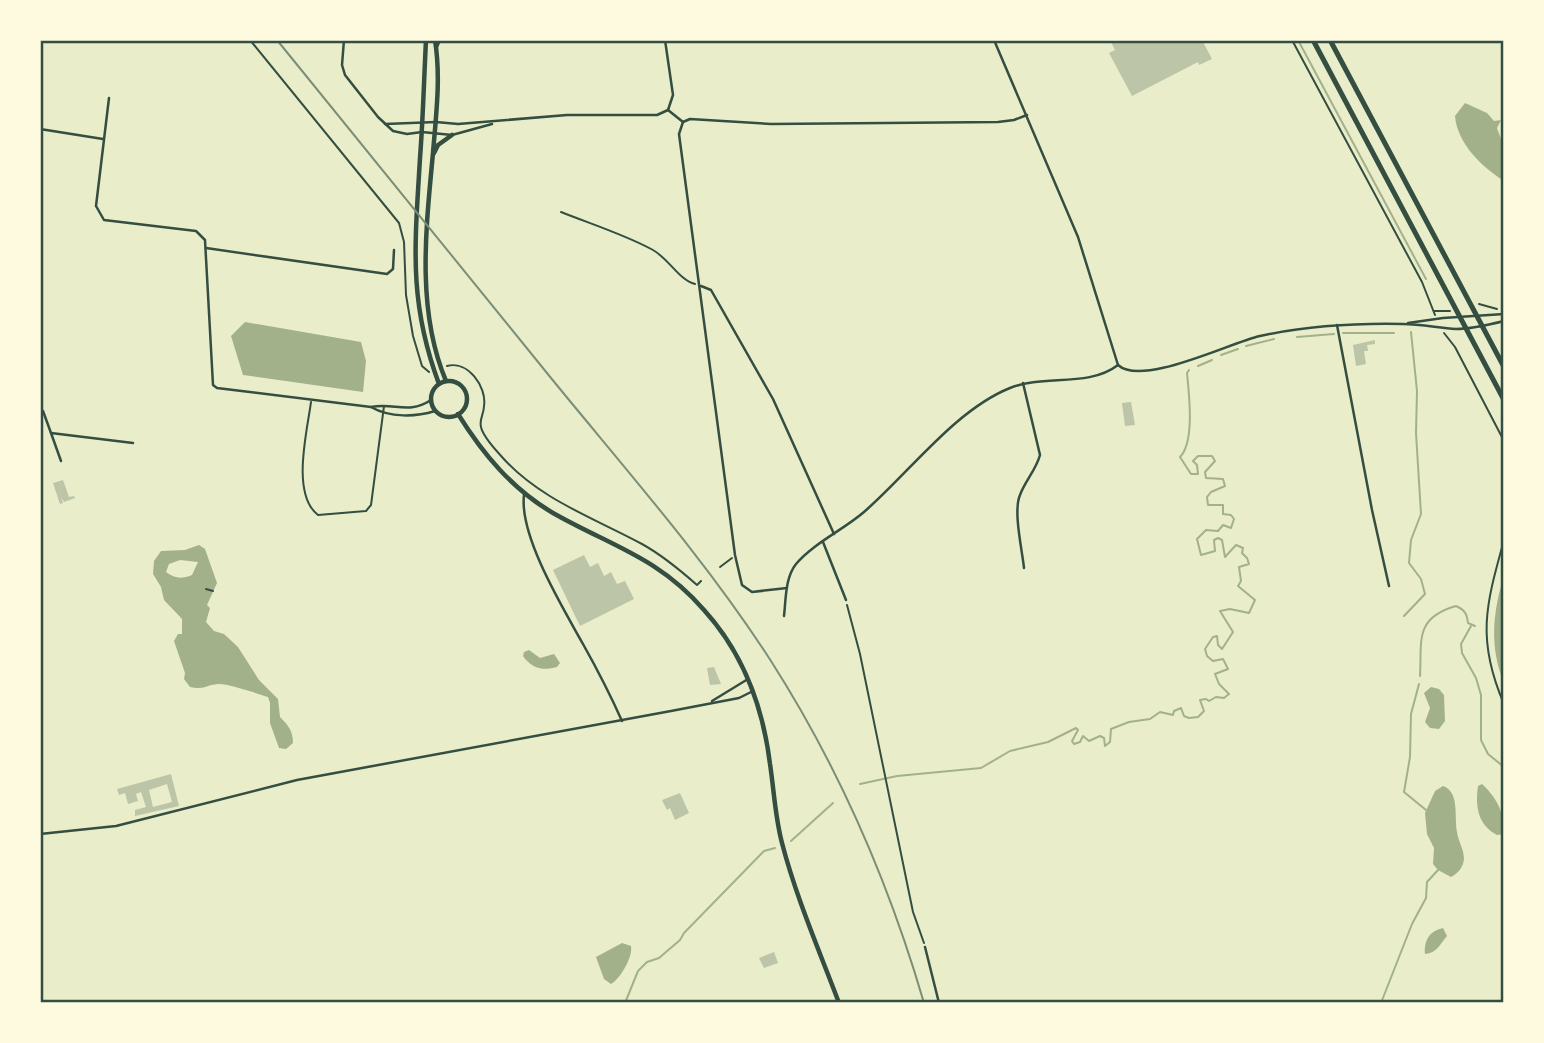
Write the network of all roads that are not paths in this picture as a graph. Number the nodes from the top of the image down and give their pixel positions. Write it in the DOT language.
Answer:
graph roads {
  1 [pos="344,40"];
  2 [pos="426,40"];
  3 [pos="438,40"];
  4 [pos="665,40"];
  5 [pos="994,40"];
  6 [pos="1313,40"];
  7 [pos="1330,40"];
  8 [pos="109,99"];
  9 [pos="668,110"];
  10 [pos="1027,115"];
  11 [pos="422,122"];
  12 [pos="436,122"];
  13 [pos="498,122"];
  14 [pos="683,122"];
  15 [pos="385,124"];
  16 [pos="40,129"];
  17 [pos="422,132"];
  18 [pos="435,133"];
  19 [pos="452,135"];
  20 [pos="103,139"];
  21 [pos="433,157"];
  22 [pos="206,248"];
  23 [pos="394,250"];
  24 [pos="700,286"];
  25 [pos="1475,314"];
  26 [pos="1504,314"];
  27 [pos="1460,317"];
  28 [pos="1504,321"];
  29 [pos="1404,324"];
  30 [pos="1338,325"];
  31 [pos="1482,326"];
  32 [pos="1466,328"];
  33 [pos="1118,365"];
  34 [pos="1504,367"];
  35 [pos="446,381"];
  36 [pos="1023,383"];
  37 [pos="439,384"];
  38 [pos="431,400"];
  39 [pos="1504,400"];
  40 [pos="311,401"];
  41 [pos="384,405"];
  42 [pos="371,407"];
  43 [pos="43,411"];
  44 [pos="435,411"];
  45 [pos="383,412"];
  46 [pos="458,414"];
  47 [pos="51,433"];
  48 [pos="132,442"];
  49 [pos="61,461"];
  50 [pos="524,492"];
  51 [pos="834,534"];
  52 [pos="823,542"];
  53 [pos="1024,568"];
  54 [pos="1389,586"];
  55 [pos="787,588"];
  56 [pos="846,600"];
  57 [pos="784,616"];
  58 [pos="748,679"];
  59 [pos="753,691"];
  60 [pos="709,703"];
  61 [pos="622,721"];
  62 [pos="40,835"];
  63 [pos="925,947"];
  64 [pos="839,1003"];
  65 [pos="939,1003"];
  1 -- 15 [label="street"];
  2 -- 11 [label="main road"];
  3 -- 12 [label="main road"];
  4 -- 9 [label="street"];
  5 -- 10 [label="street"];
  6 -- 27 [label="highway"];
  7 -- 25 [label="highway"];
  8 -- 20 [label="street"];
  9 -- 13 [label="street"];
  9 -- 14 [label="street"];
  10 -- 14 [label="street"];
  10 -- 33 [label="street"];
  11 -- 12 [label="street"];
  11 -- 15 [label="street"];
  11 -- 17 [label="main road"];
  12 -- 13 [label="street"];
  12 -- 18 [label="main road"];
  13 -- 19 [label="street"];
  14 -- 24 [label="street"];
  15 -- 17 [label="street"];
  16 -- 20 [label="street"];
  17 -- 18 [label="street"];
  17 -- 37 [label="main road"];
  18 -- 19 [label="street"];
  18 -- 21 [label="main road"];
  19 -- 21 [label="main road"];
  20 -- 22 [label="street"];
  21 -- 35 [label="main road"];
  22 -- 23 [label="street"];
  22 -- 40 [label="street"];
  24 -- 51 [label="street"];
  24 -- 55 [label="street"];
  25 -- 26 [label="street"];
  25 -- 27 [label="street"];
  25 -- 31 [label="highway"];
  27 -- 29 [label="street"];
  27 -- 32 [label="highway"];
  28 -- 31 [label="street"];
  29 -- 30 [label="street"];
  29 -- 32 [label="street"];
  30 -- 33 [label="street"];
  30 -- 54 [label="street"];
  31 -- 32 [label="street"];
  31 -- 34 [label="highway"];
  32 -- 39 [label="highway"];
  33 -- 36 [label="street"];
  35 -- 37 [label="main road"];
  35 -- 46 [label="main road"];
  36 -- 51 [label="street"];
  36 -- 53 [label="street"];
  37 -- 38 [label="main road"];
  38 -- 41 [label="street"];
  38 -- 44 [label="main road"];
  40 -- 42 [label="street"];
  40 -- 45 [label="lane"];
  41 -- 42 [label="street"];
  41 -- 45 [label="lane"];
  42 -- 45 [label="street"];
  43 -- 47 [label="street"];
  44 -- 45 [label="street"];
  44 -- 46 [label="main road"];
  46 -- 50 [label="main road"];
  47 -- 48 [label="street"];
  47 -- 49 [label="street"];
  50 -- 58 [label="main road"];
  50 -- 61 [label="street"];
  51 -- 52 [label="street"];
  52 -- 55 [label="street"];
  52 -- 56 [label="street"];
  55 -- 57 [label="street"];
  58 -- 59 [label="main road"];
  58 -- 60 [label="street"];
  59 -- 60 [label="street"];
  59 -- 64 [label="main road"];
  60 -- 61 [label="street"];
  61 -- 62 [label="street"];
  63 -- 65 [label="street"];
}
